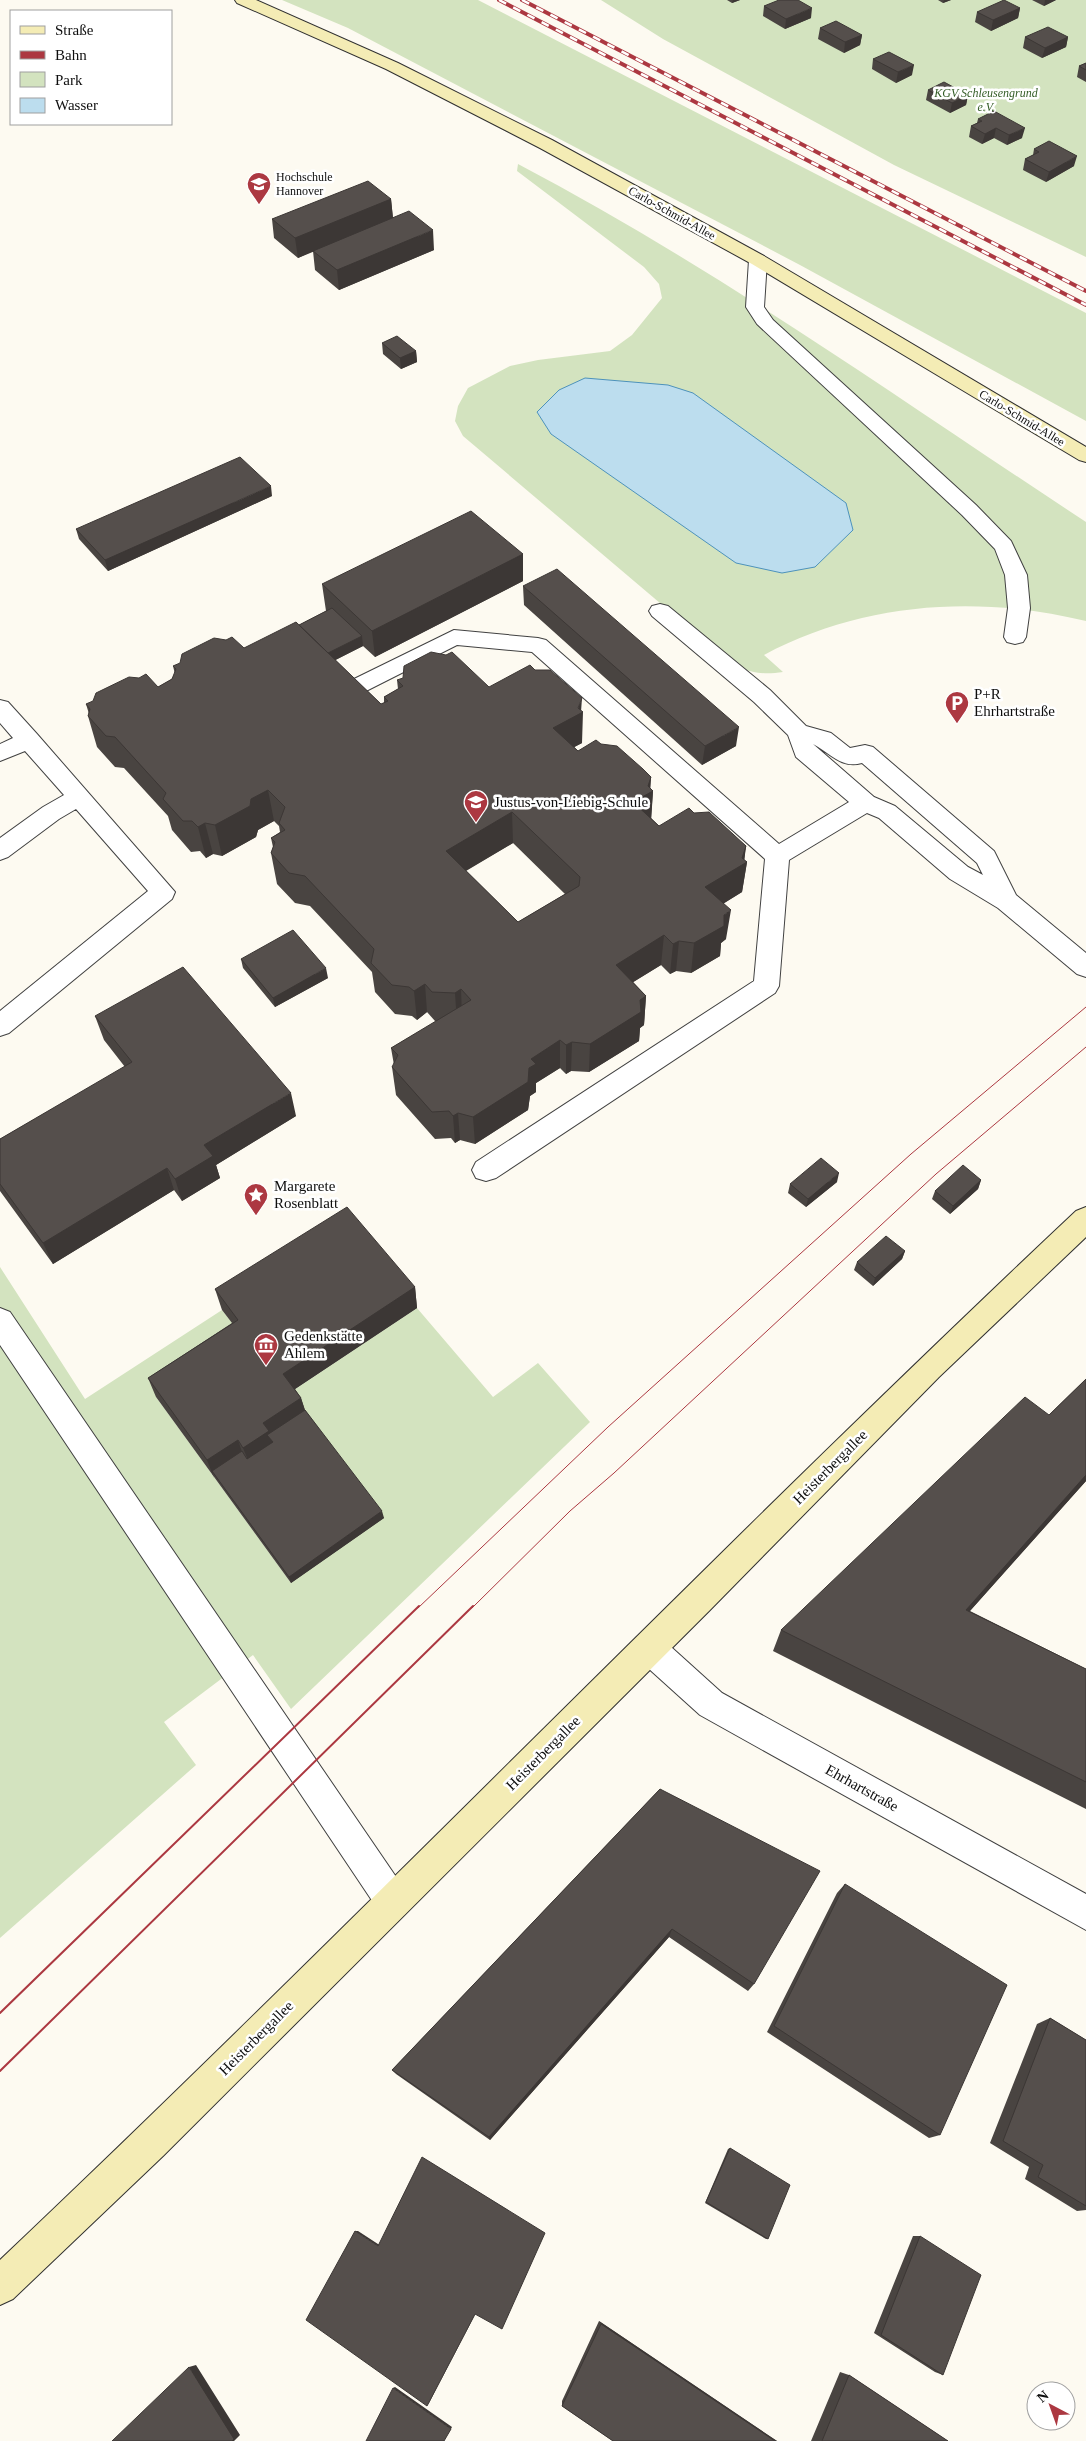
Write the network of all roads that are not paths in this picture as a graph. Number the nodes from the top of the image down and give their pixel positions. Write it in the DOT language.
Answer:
graph roads {
  1 [pos="243,0"];
  2 [pos="758,260"];
  3 [pos="1086,456"];
  4 [pos="660,610"];
  5 [pos="1015,637"];
  6 [pos="360,685"];
  7 [pos="0,708"];
  8 [pos="798,732"];
  9 [pos="29,740"];
  10 [pos="0,753"];
  11 [pos="79,797"];
  12 [pos="866,803"];
  13 [pos="0,851"];
  14 [pos="777,856"];
  15 [pos="1007,901"];
  16 [pos="1086,967"];
  17 [pos="0,1026"];
  18 [pos="486,1170"];
  19 [pos="1086,1219"];
  20 [pos="0,1320"];
  21 [pos="649,1648"];
  22 [pos="393,1902"];
  23 [pos="1086,1913"];
  24 [pos="0,2286"];
  1 -- 2 [label="main road, Carlo-Schmid-Allee"];
  2 -- 3 [label="main road, Carlo-Schmid-Allee"];
  2 -- 5 [label="street"];
  4 -- 8 [label="street"];
  6 -- 14 [label="street"];
  7 -- 9 [label="street"];
  8 -- 12 [label="street"];
  8 -- 15 [label="street"];
  9 -- 10 [label="street"];
  9 -- 11 [label="street"];
  11 -- 13 [label="street"];
  11 -- 17 [label="street"];
  12 -- 14 [label="street"];
  12 -- 15 [label="street"];
  14 -- 18 [label="street"];
  15 -- 16 [label="street"];
  19 -- 21 [label="main road, Heisterbergallee"];
  20 -- 22 [label="street"];
  21 -- 22 [label="main road, Heisterbergallee"];
  21 -- 23 [label="street, Ehrhartstraße"];
  22 -- 24 [label="main road, Heisterbergallee"];
}
